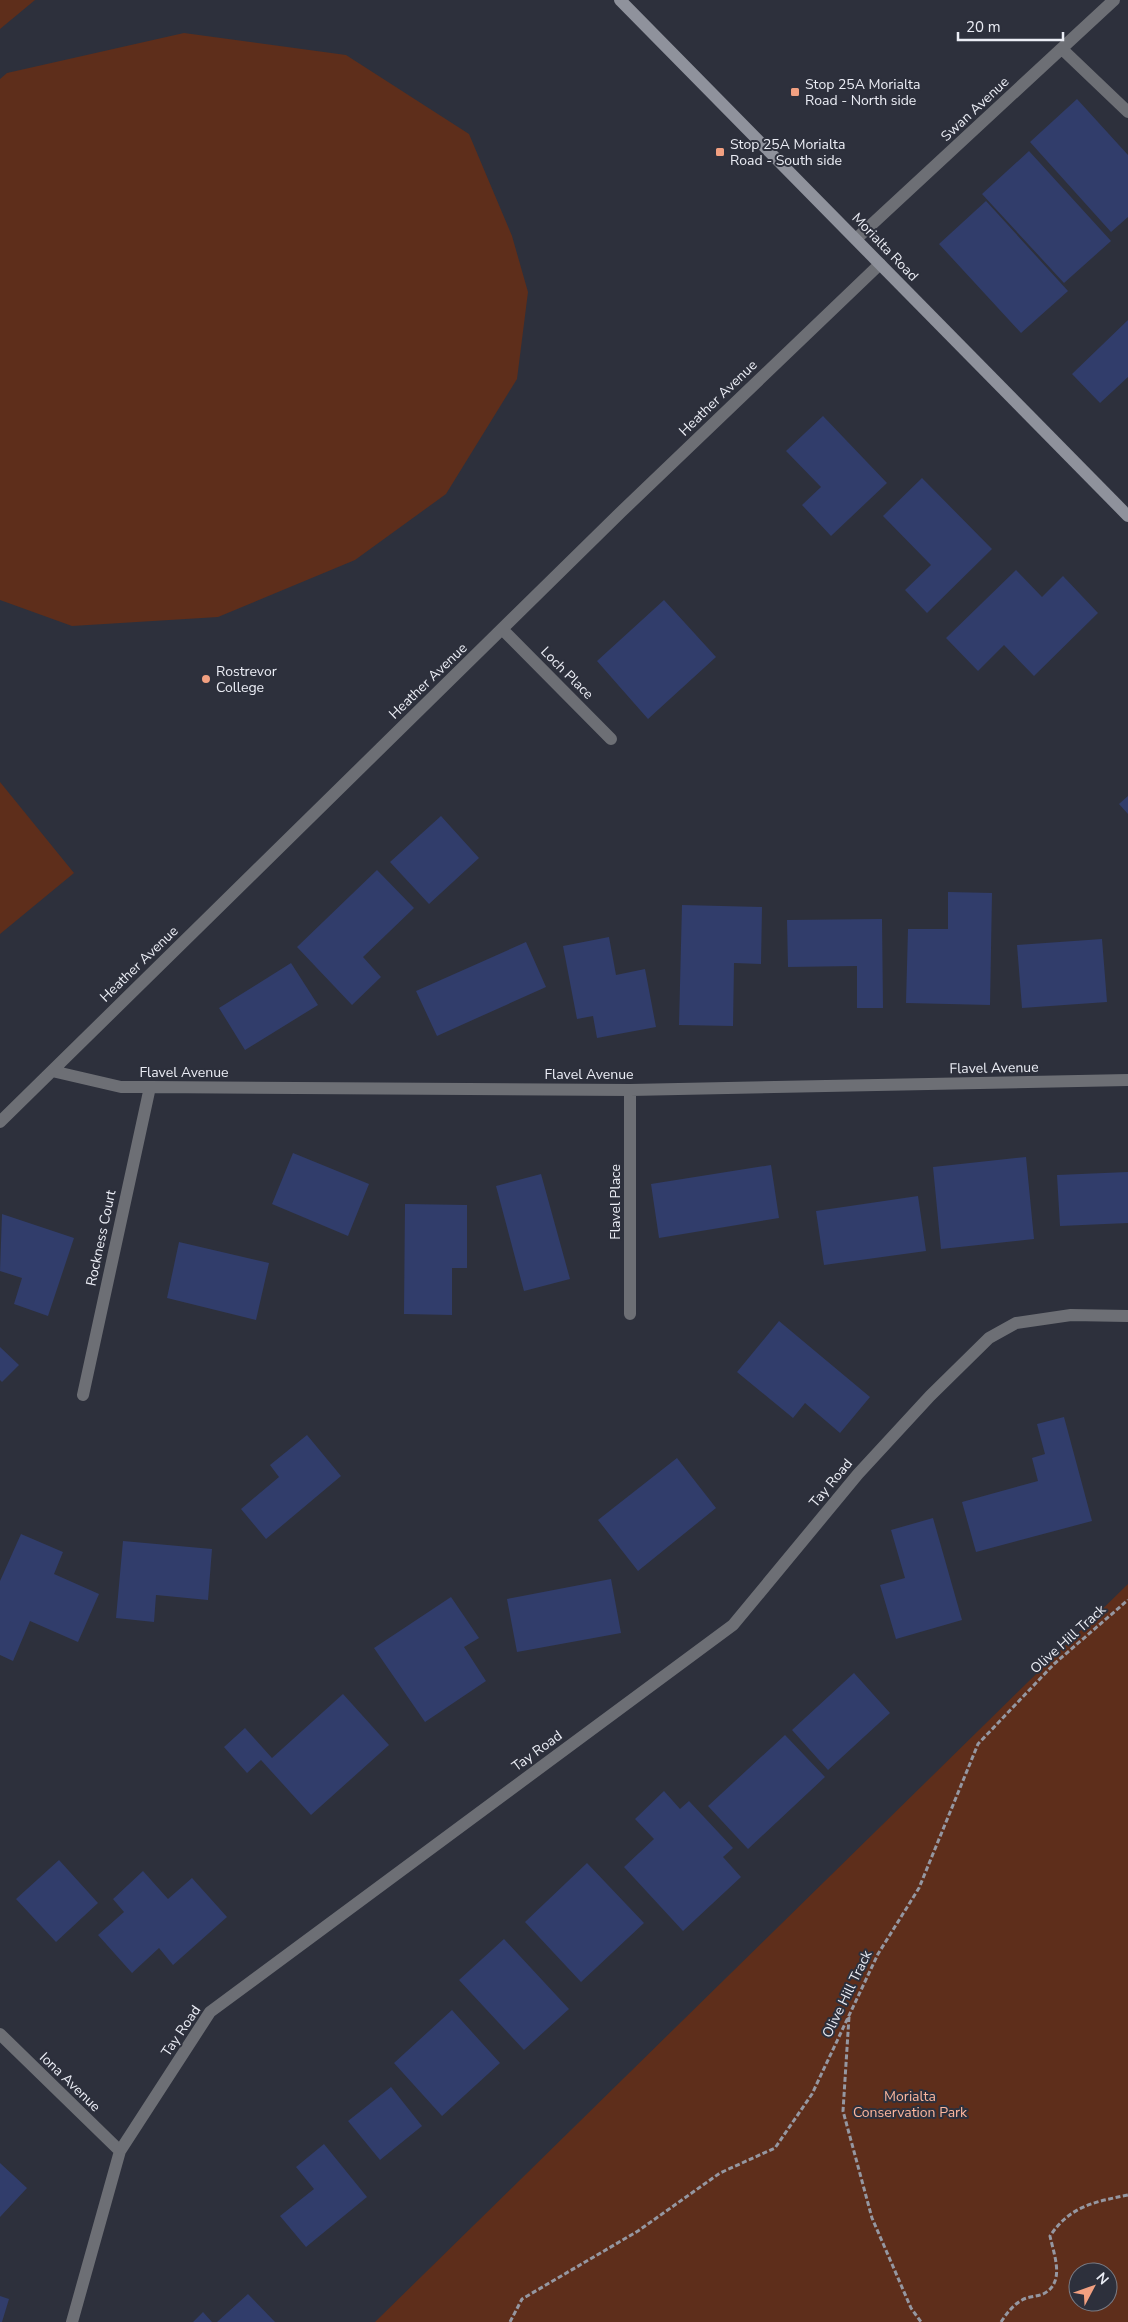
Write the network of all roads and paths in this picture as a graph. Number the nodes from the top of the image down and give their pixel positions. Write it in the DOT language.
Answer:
graph roads {
  1 [pos="620,0"];
  2 [pos="1114,0"];
  3 [pos="1062,49"];
  4 [pos="1128,112"];
  5 [pos="856,239"];
  6 [pos="880,264"];
  7 [pos="1128,516"];
  8 [pos="502,628"];
  9 [pos="611,739"];
  10 [pos="52,1071"];
  11 [pos="1128,1080"];
  12 [pos="150,1087"];
  13 [pos="630,1090"];
  14 [pos="0,1122"];
  15 [pos="630,1314"];
  16 [pos="1128,1316"];
  17 [pos="82,1395"];
  18 [pos="1128,1600"];
  19 [pos="850,2014"];
  20 [pos="0,2034"];
  21 [pos="120,2151"];
  22 [pos="1128,2195"];
  23 [pos="72,2322"];
  24 [pos="510,2322"];
  25 [pos="921,2322"];
  26 [pos="1001,2322"];
  1 -- 5 [label="main road, Morialta Road"];
  2 -- 3 [label="street, Swan Avenue"];
  3 -- 4 [label="street"];
  3 -- 5 [label="street, Swan Avenue"];
  5 -- 6 [label="main road, Morialta Road"];
  6 -- 7 [label="main road, Morialta Road"];
  6 -- 8 [label="street, Heather Avenue"];
  8 -- 9 [label="street, Loch Place"];
  8 -- 10 [label="street, Heather Avenue"];
  10 -- 12 [label="street, Flavel Avenue"];
  10 -- 14 [label="street, Heather Avenue"];
  11 -- 13 [label="street, Flavel Avenue"];
  12 -- 13 [label="street, Flavel Avenue"];
  12 -- 17 [label="street, Rockness Court"];
  13 -- 15 [label="street, Flavel Place"];
  16 -- 21 [label="street, Tay Road"];
  18 -- 19 [label="path, Olive Hill Track"];
  19 -- 24 [label="path, Olive Hill Track"];
  19 -- 25 [label="path"];
  20 -- 21 [label="street, Iona Avenue"];
  21 -- 23 [label="street, Tay Road"];
  22 -- 26 [label="path"];
}
